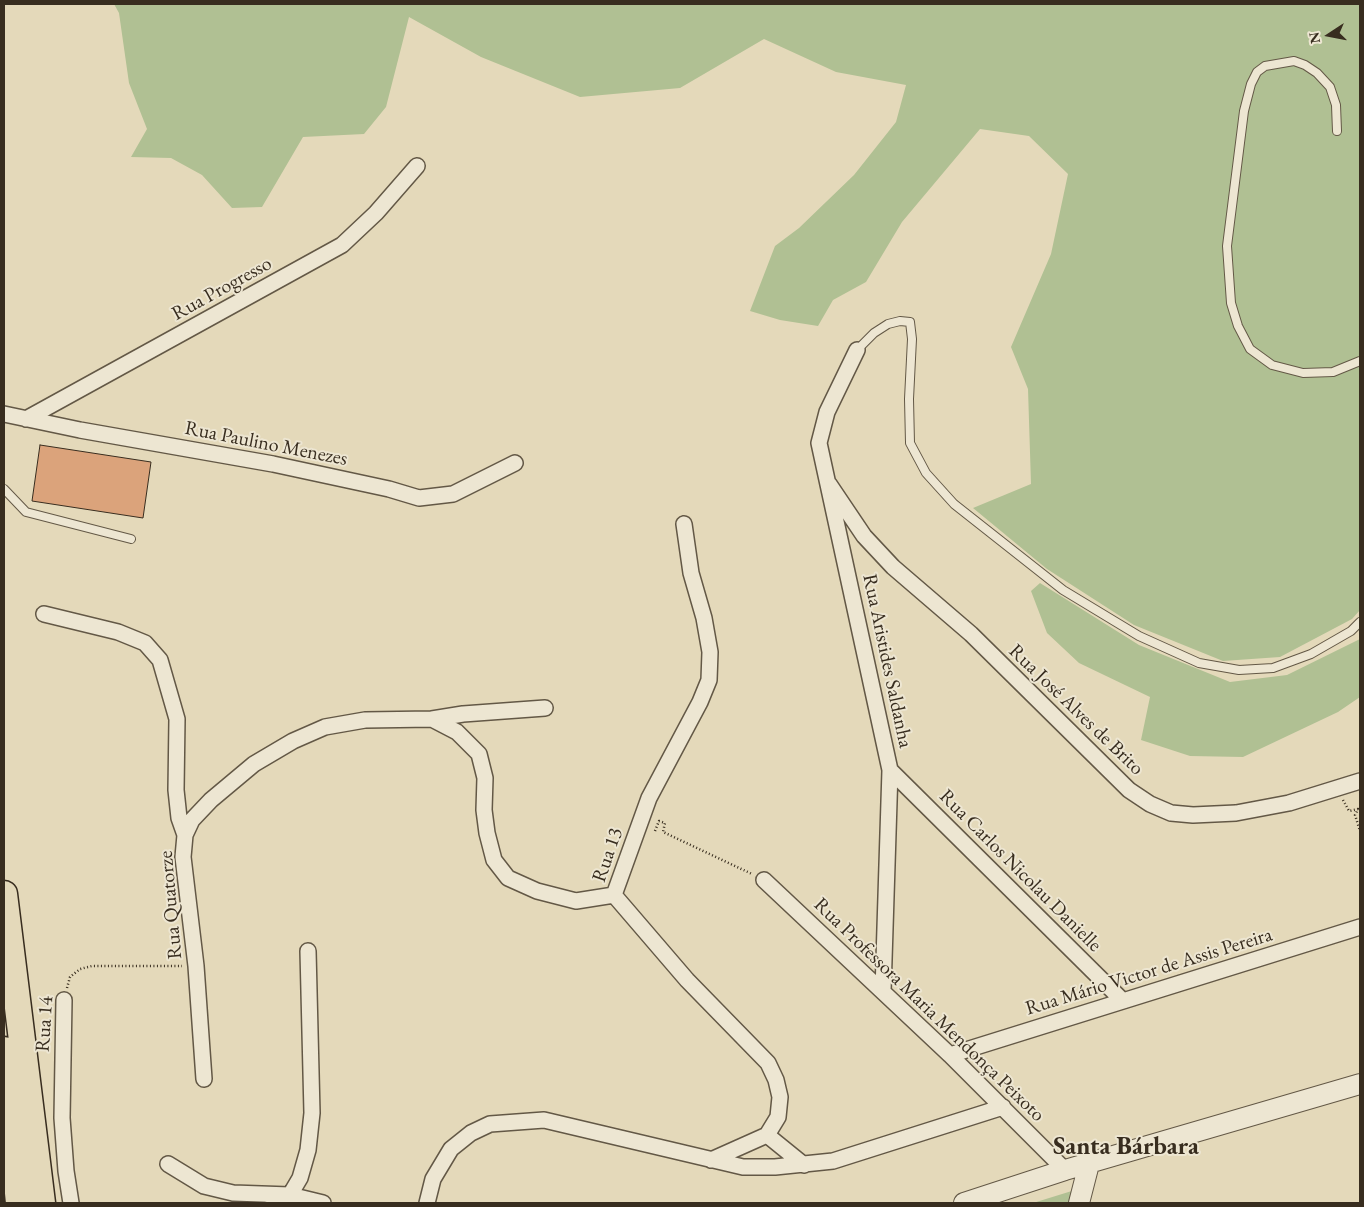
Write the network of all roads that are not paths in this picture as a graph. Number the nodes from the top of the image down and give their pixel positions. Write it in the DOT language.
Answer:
graph roads {
  1 [pos="1337,131"];
  2 [pos="417,166"];
  3 [pos="857,350"];
  4 [pos="1360,361"];
  5 [pos="4,414"];
  6 [pos="26,419"];
  7 [pos="515,463"];
  8 [pos="829,484"];
  9 [pos="4,489"];
  10 [pos="684,524"];
  11 [pos="131,539"];
  12 [pos="44,614"];
  13 [pos="1360,622"];
  14 [pos="545,708"];
  15 [pos="432,719"];
  16 [pos="890,770"];
  17 [pos="1360,781"];
  18 [pos="185,835"];
  19 [pos="764,880"];
  20 [pos="4,894"];
  21 [pos="614,895"];
  22 [pos="1360,927"];
  23 [pos="308,951"];
  24 [pos="883,991"];
  25 [pos="64,1000"];
  26 [pos="1122,1000"];
  27 [pos="4,1050"];
  28 [pos="950,1055"];
  29 [pos="204,1079"];
  30 [pos="1360,1084"];
  31 [pos="1003,1107"];
  32 [pos="768,1135"];
  33 [pos="712,1160"];
  34 [pos="168,1164"];
  35 [pos="1089,1164"];
  36 [pos="804,1165"];
  37 [pos="1066,1170"];
  38 [pos="290,1195"];
  39 [pos="19,1203"];
  40 [pos="42,1203"];
  41 [pos="71,1203"];
  42 [pos="274,1203"];
  43 [pos="323,1203"];
  44 [pos="427,1203"];
  45 [pos="964,1203"];
  46 [pos="1079,1203"];
  1 -- 4 [label="lane"];
  2 -- 6 [label="street, Rua Progresso"];
  3 -- 8 [label="street, Rua Aristides Saldanha"];
  3 -- 13 [label="lane"];
  5 -- 6 [label="street, Rua Paulino Menezes"];
  6 -- 7 [label="street, Rua Paulino Menezes"];
  8 -- 16 [label="street, Rua Aristides Saldanha"];
  8 -- 17 [label="street, Rua José Alves de Brito"];
  9 -- 11 [label="lane"];
  10 -- 21 [label="street, Rua 13"];
  12 -- 18 [label="street"];
  14 -- 15 [label="street"];
  15 -- 18 [label="street, Rua Quatorze"];
  15 -- 21 [label="street, Rua Quatorze"];
  16 -- 24 [label="street, Rua Aristides Saldanha"];
  16 -- 26 [label="street, Rua Carlos Nicolau Danielle"];
  18 -- 29 [label="street, Rua Quatorze"];
  19 -- 24 [label="street, Rua Professora Maria Mendonça Peixoto"];
  20 -- 40 [label="highway"];
  21 -- 32 [label="street, Rua 13"];
  22 -- 26 [label="street, Rua Mário Victor de Assis Pereira"];
  23 -- 38 [label="street"];
  24 -- 28 [label="street, Rua Professora Maria Mendonça Peixoto"];
  25 -- 41 [label="street, Rua 14"];
  26 -- 28 [label="street, Rua Mário Victor de Assis Pereira"];
  27 -- 39 [label="highway"];
  28 -- 31 [label="street, Rua Professora Maria Mendonça Peixoto"];
  30 -- 35 [label="street"];
  31 -- 36 [label="street"];
  31 -- 37 [label="street, Rua Professora Maria Mendonça Peixoto"];
  32 -- 33 [label="street"];
  32 -- 36 [label="street"];
  33 -- 36 [label="street"];
  33 -- 44 [label="street"];
  34 -- 38 [label="street"];
  35 -- 37 [label="street"];
  35 -- 46 [label="street"];
  37 -- 45 [label="street"];
  38 -- 42 [label="street"];
  38 -- 43 [label="street"];
}
